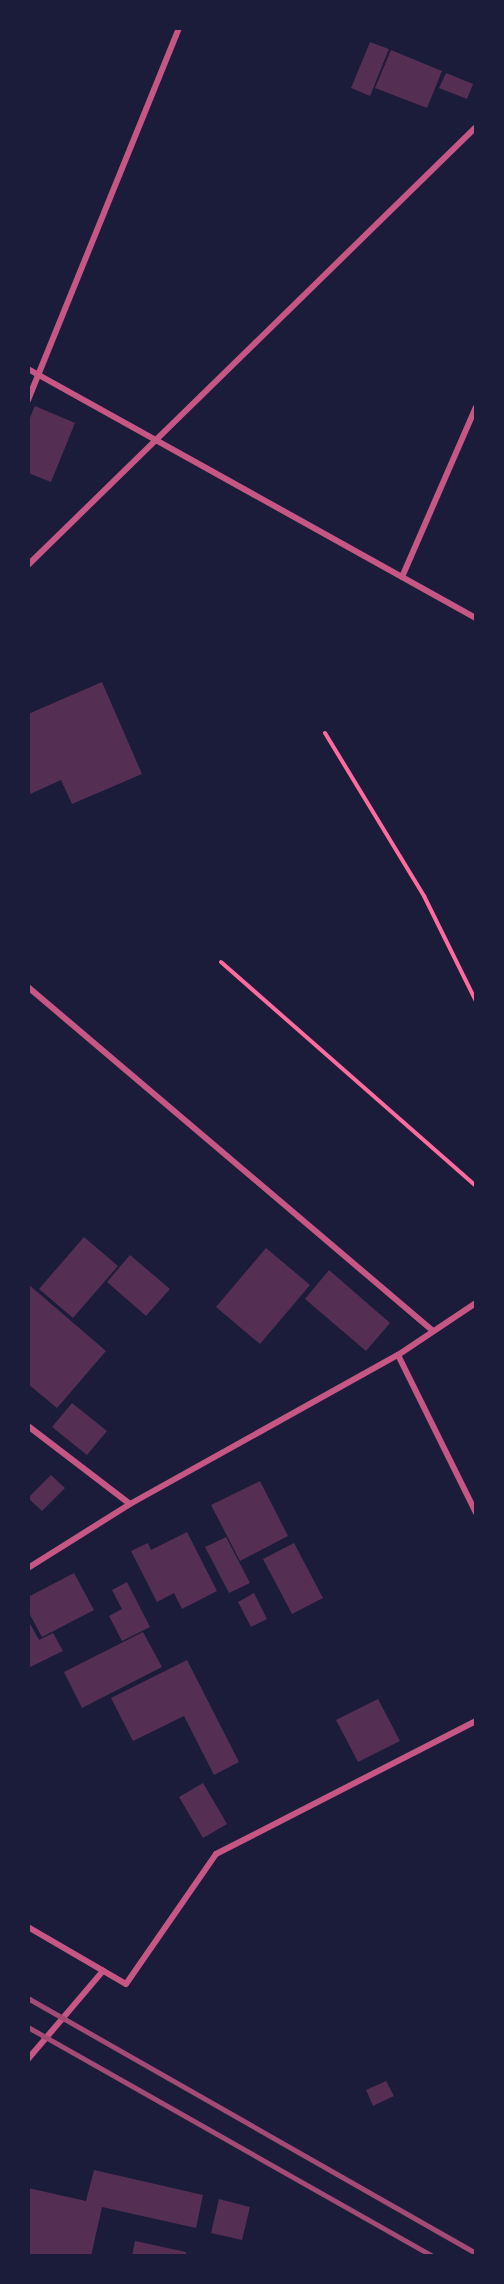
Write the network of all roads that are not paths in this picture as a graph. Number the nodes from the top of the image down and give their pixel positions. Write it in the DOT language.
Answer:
graph roads {
  1 [pos="179,28"];
  2 [pos="476,127"];
  3 [pos="28,369"];
  4 [pos="39,375"];
  5 [pos="28,400"];
  6 [pos="476,407"];
  7 [pos="157,441"];
  8 [pos="28,565"];
  9 [pos="402,577"];
  10 [pos="476,618"];
  11 [pos="28,987"];
  12 [pos="476,1303"];
  13 [pos="433,1331"];
  14 [pos="398,1355"];
  15 [pos="28,1426"];
  16 [pos="130,1504"];
  17 [pos="476,1514"];
  18 [pos="28,1568"];
  19 [pos="476,1721"];
  20 [pos="28,1927"];
  21 [pos="103,1971"];
  22 [pos="28,2059"];
  1 -- 4 [label="street"];
  2 -- 7 [label="street"];
  3 -- 4 [label="street"];
  4 -- 5 [label="street"];
  4 -- 7 [label="street"];
  6 -- 9 [label="street"];
  7 -- 8 [label="street"];
  7 -- 9 [label="street"];
  9 -- 10 [label="street"];
  11 -- 13 [label="street"];
  12 -- 13 [label="street"];
  13 -- 14 [label="street"];
  14 -- 16 [label="street"];
  14 -- 17 [label="street"];
  15 -- 16 [label="street"];
  16 -- 18 [label="street"];
  19 -- 21 [label="street"];
  20 -- 21 [label="street"];
  21 -- 22 [label="street"];
}
